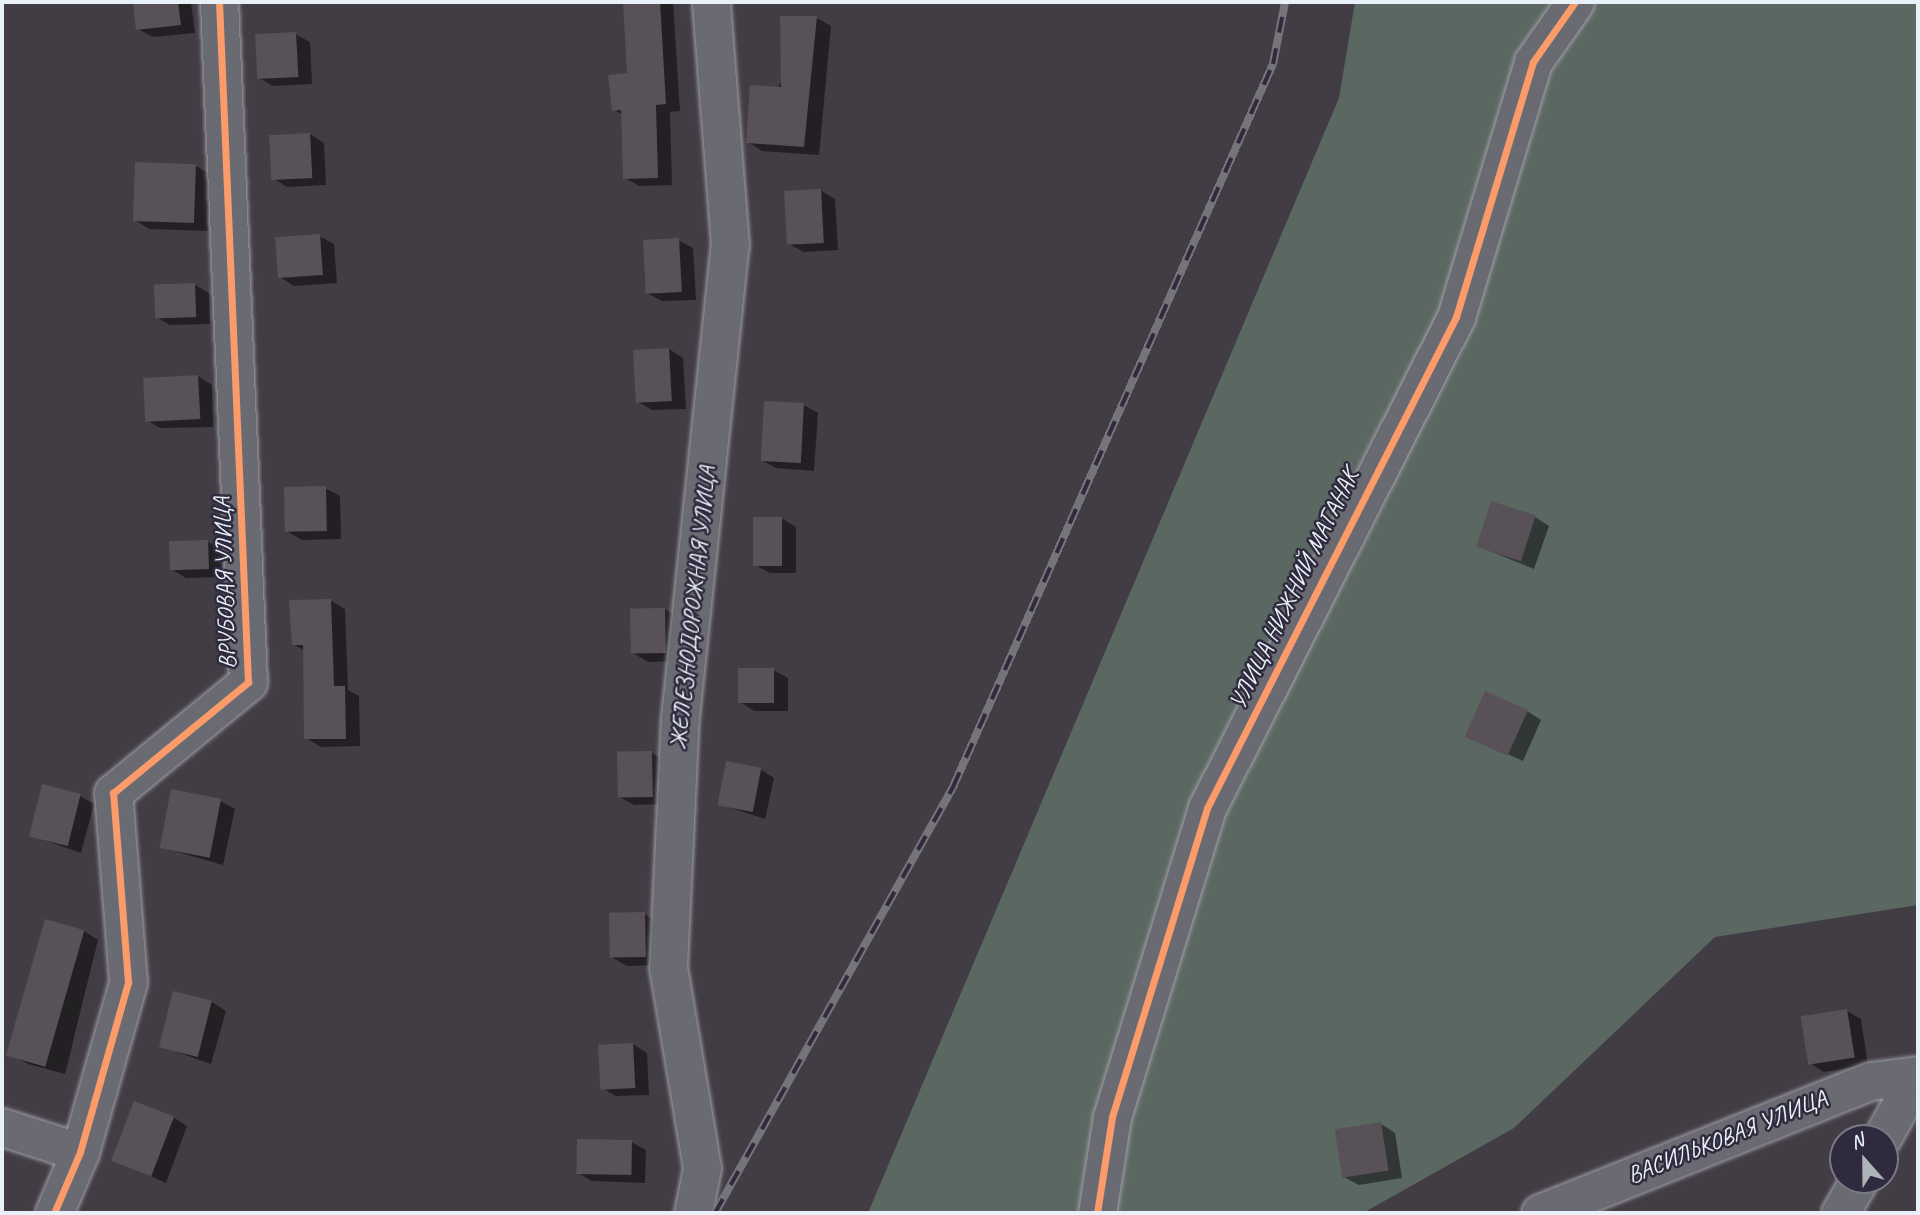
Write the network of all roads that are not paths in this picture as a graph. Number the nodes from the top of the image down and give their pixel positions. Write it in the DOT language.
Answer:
graph roads {
  1 [pos="219,2"];
  2 [pos="711,2"];
  3 [pos="1575,2"];
  4 [pos="1918,1075"];
  5 [pos="1890,1124"];
  6 [pos="2,1127"];
  7 [pos="80,1152"];
  8 [pos="1851,1194"];
  9 [pos="54,1213"];
  10 [pos="693,1213"];
  11 [pos="1097,1213"];
  12 [pos="1540,1213"];
  13 [pos="1840,1213"];
  1 -- 7 [label="street, ВРУБОВАЯ УЛИЦА"];
  2 -- 10 [label="street, ЖЕЛЕЗНОДОРОЖНАЯ УЛИЦА"];
  3 -- 11 [label="street, УЛИЦА НИЖНИЙ МАГАНАК"];
  4 -- 5 [label="street"];
  4 -- 12 [label="street, ВАСИЛЬКОВАЯ УЛИЦА"];
  6 -- 7 [label="street"];
  7 -- 9 [label="street, ВРУБОВАЯ УЛИЦА"];
  8 -- 13 [label="street"];
}
